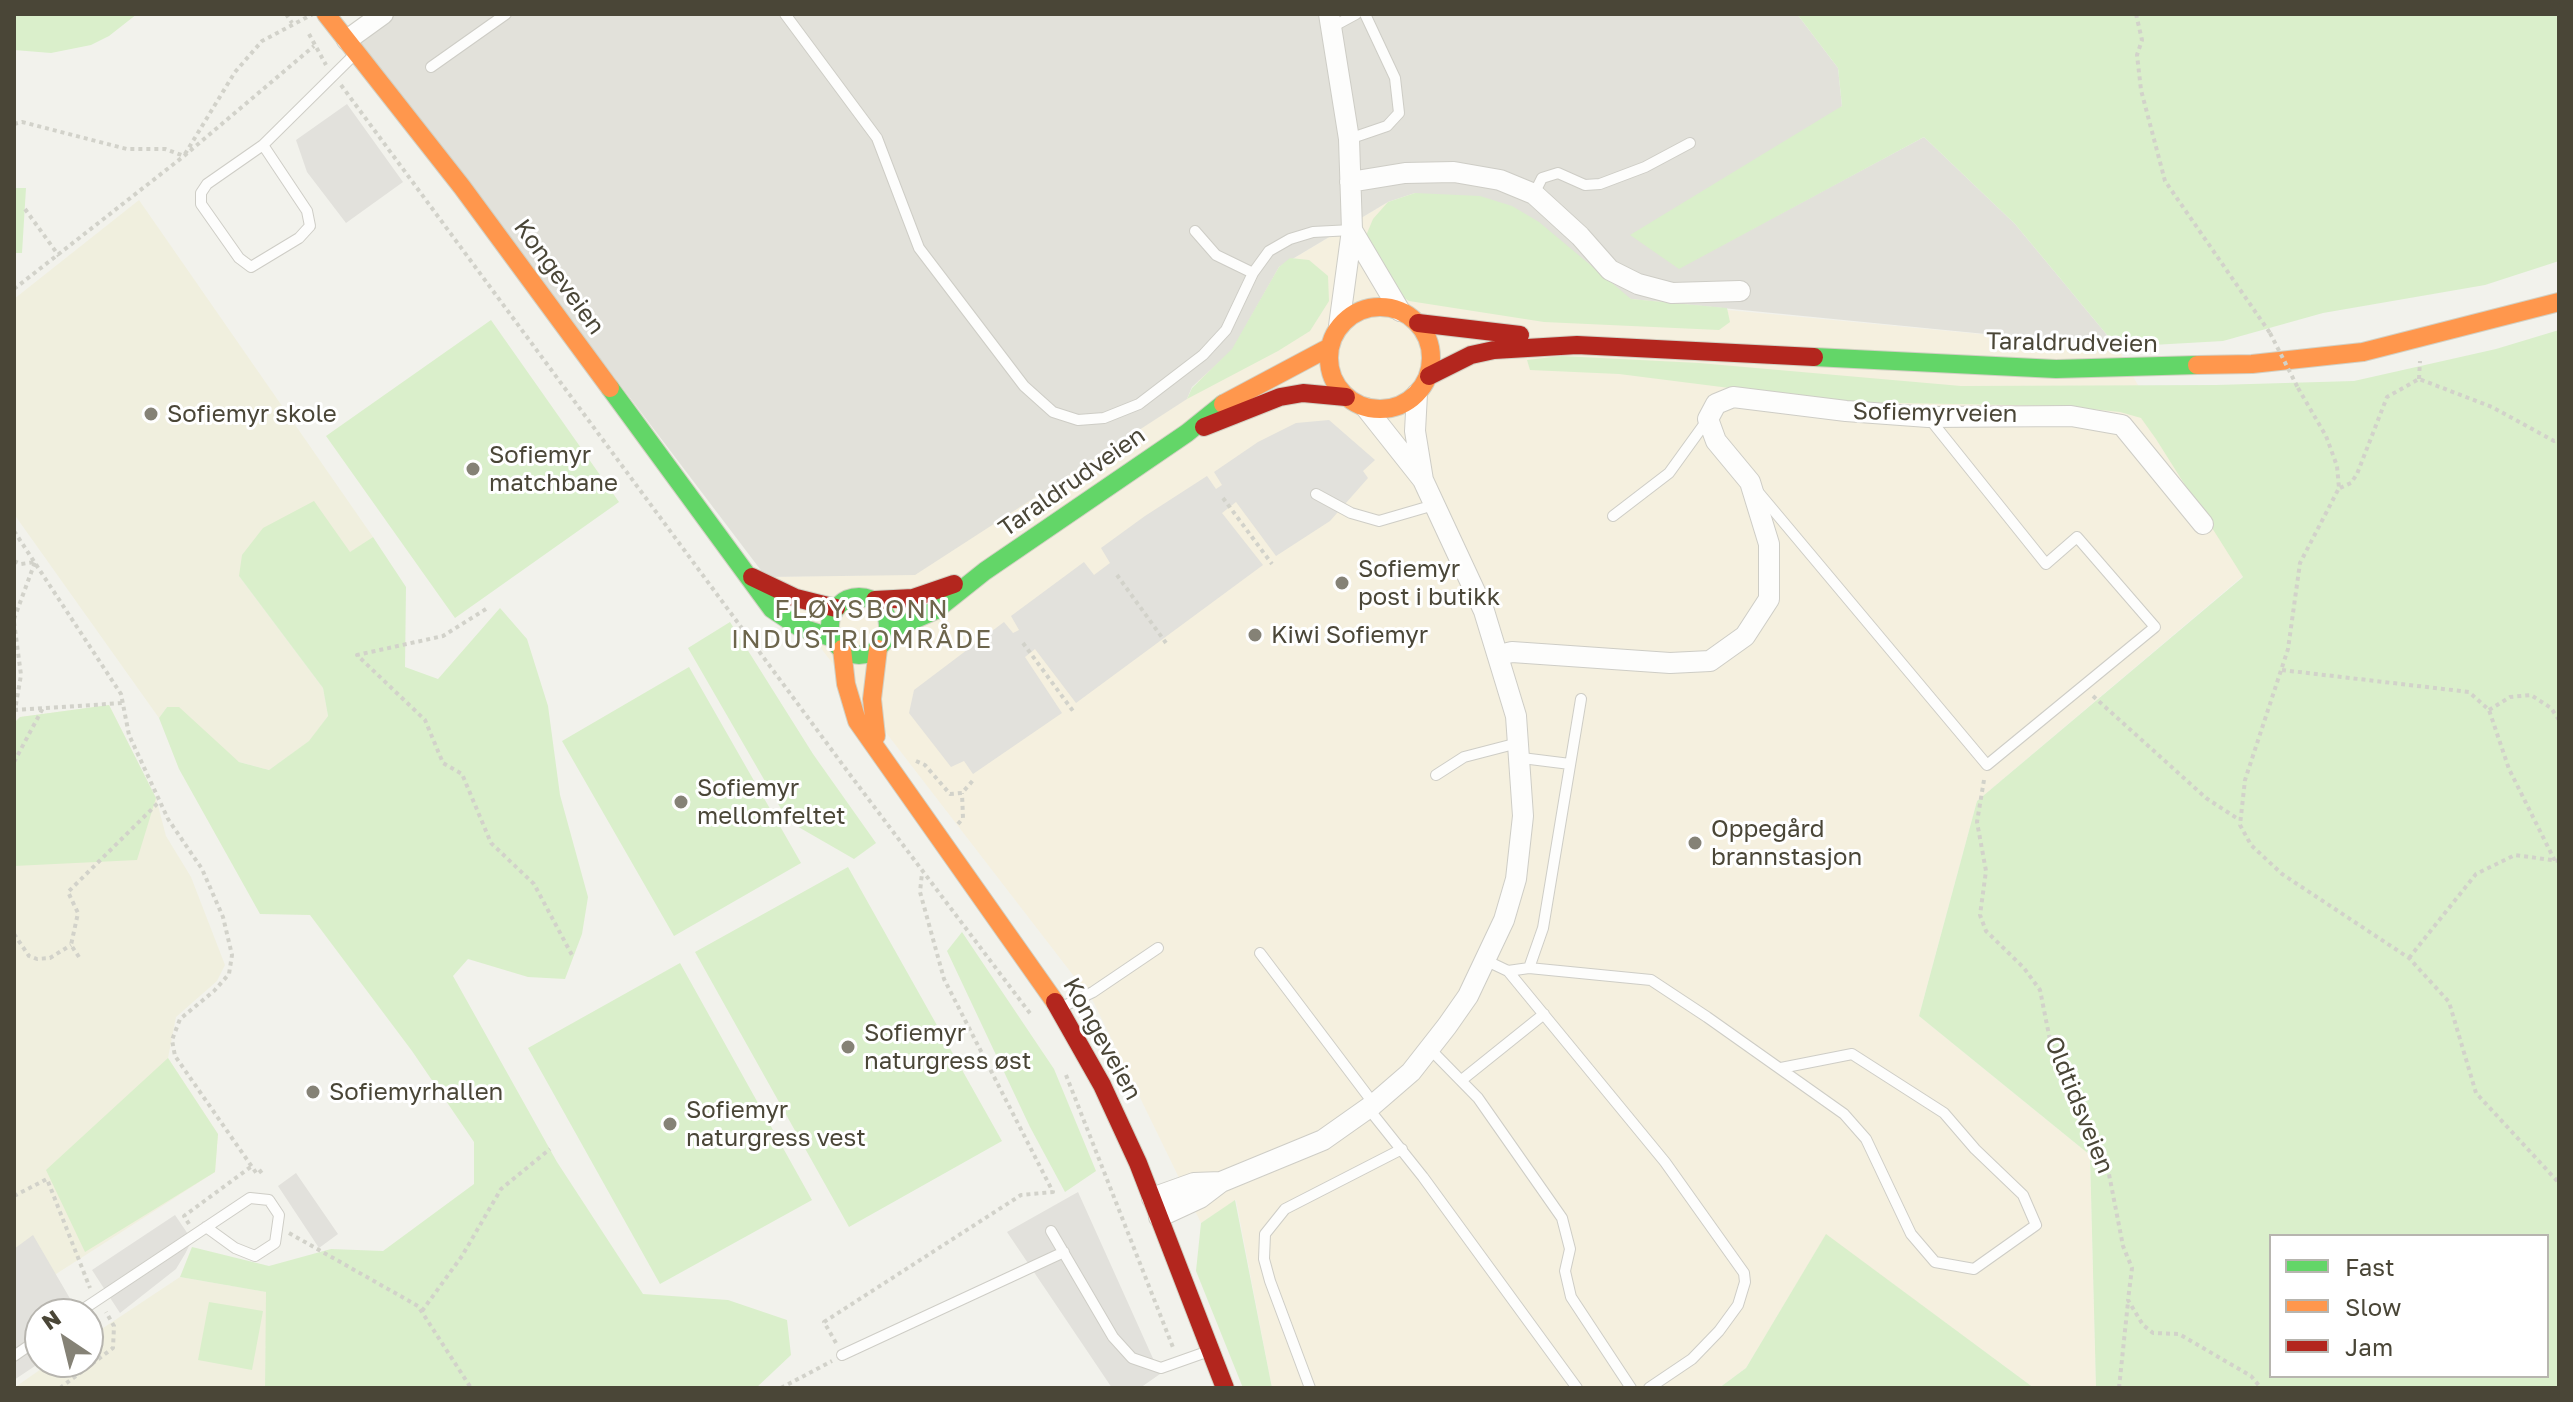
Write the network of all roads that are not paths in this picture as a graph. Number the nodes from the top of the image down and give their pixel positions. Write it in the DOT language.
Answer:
graph roads {
  1 [pos="326,14"];
  2 [pos="383,14"];
  3 [pos="506,14"];
  4 [pos="785,14"];
  5 [pos="1356,14"];
  6 [pos="1365,14"];
  7 [pos="1331,21"];
  8 [pos="352,46"];
  9 [pos="431,67"];
  10 [pos="1349,139"];
  11 [pos="1690,143"];
  12 [pos="263,145"];
  13 [pos="1350,182"];
  14 [pos="1534,194"];
  15 [pos="1352,230"];
  16 [pos="1195,231"];
  17 [pos="1253,273"];
  18 [pos="1740,291"];
  19 [pos="2559,302"];
  20 [pos="1400,311"];
  21 [pos="1418,323"];
  22 [pos="1339,326"];
  23 [pos="1577,345"];
  24 [pos="1330,347"];
  25 [pos="1429,376"];
  26 [pos="1417,394"];
  27 [pos="1346,397"];
  28 [pos="1366,408"];
  29 [pos="1928,417"];
  30 [pos="1708,419"];
  31 [pos="1187,433"];
  32 [pos="1423,480"];
  33 [pos="1750,482"];
  34 [pos="1316,494"];
  35 [pos="1434,505"];
  36 [pos="1613,516"];
  37 [pos="2203,524"];
  38 [pos="985,571"];
  39 [pos="745,574"];
  40 [pos="875,600"];
  41 [pos="836,608"];
  42 [pos="888,631"];
  43 [pos="838,644"];
  44 [pos="878,649"];
  45 [pos="1499,655"];
  46 [pos="1581,699"];
  47 [pos="877,746"];
  48 [pos="1521,750"];
  49 [pos="1570,764"];
  50 [pos="1436,775"];
  51 [pos="1158,948"];
  52 [pos="1260,953"];
  53 [pos="1487,961"];
  54 [pos="1529,968"];
  55 [pos="1508,971"];
  56 [pos="1059,1008"];
  57 [pos="1544,1014"];
  58 [pos="1430,1049"];
  59 [pos="1781,1068"];
  60 [pos="1463,1079"];
  61 [pos="1371,1106"];
  62 [pos="1402,1149"];
  63 [pos="1155,1208"];
  64 [pos="206,1227"];
  65 [pos="1051,1231"];
  66 [pos="1064,1252"];
  67 [pos="101,1298"];
  68 [pos="1211,1350"];
  69 [pos="842,1355"];
  70 [pos="1225,1388"];
  71 [pos="1310,1388"];
  72 [pos="1577,1388"];
  73 [pos="1631,1388"];
  74 [pos="1649,1388"];
  1 -- 8 [label="main road, Kongeveien"];
  2 -- 8 [label="street"];
  3 -- 9 [label="lane"];
  4 -- 17 [label="lane"];
  5 -- 7 [label="lane"];
  6 -- 10 [label="lane"];
  7 -- 10 [label="street"];
  8 -- 12 [label="lane"];
  8 -- 39 [label="main road, Kongeveien"];
  10 -- 13 [label="street"];
  11 -- 14 [label="lane"];
  12 -- 12 [label="lane"];
  13 -- 14 [label="street"];
  13 -- 15 [label="street"];
  14 -- 18 [label="street"];
  15 -- 17 [label="lane"];
  15 -- 20 [label="street"];
  15 -- 22 [label="street"];
  16 -- 17 [label="lane"];
  19 -- 23 [label="main road, Taraldrudveien"];
  20 -- 21 [label="main road"];
  20 -- 22 [label="main road"];
  21 -- 23 [label="main road, Taraldrudveien"];
  21 -- 25 [label="main road"];
  22 -- 24 [label="main road"];
  23 -- 25 [label="main road, Taraldrudveien"];
  24 -- 27 [label="main road"];
  24 -- 31 [label="main road, Taraldrudveien"];
  25 -- 26 [label="main road"];
  26 -- 28 [label="main road"];
  26 -- 32 [label="street"];
  27 -- 28 [label="main road"];
  27 -- 31 [label="main road, Taraldrudveien"];
  28 -- 32 [label="street"];
  29 -- 30 [label="street, Sofiemyrveien"];
  29 -- 33 [label="lane"];
  29 -- 37 [label="street, Sofiemyrveien"];
  30 -- 33 [label="street"];
  30 -- 36 [label="lane"];
  31 -- 38 [label="main road, Taraldrudveien"];
  32 -- 35 [label="street"];
  33 -- 45 [label="street"];
  34 -- 35 [label="lane"];
  35 -- 45 [label="street"];
  38 -- 40 [label="main road, Taraldrudveien"];
  38 -- 42 [label="main road, Taraldrudveien"];
  39 -- 41 [label="main road, Kongeveien"];
  39 -- 43 [label="main road, Kongeveien"];
  40 -- 41 [label="main road"];
  40 -- 42 [label="main road"];
  41 -- 43 [label="main road"];
  42 -- 44 [label="main road"];
  43 -- 44 [label="main road"];
  43 -- 47 [label="main road, Kongeveien"];
  44 -- 47 [label="main road, Kongeveien"];
  45 -- 48 [label="street"];
  46 -- 49 [label="lane"];
  47 -- 56 [label="main road, Kongeveien"];
  48 -- 49 [label="lane"];
  48 -- 50 [label="lane"];
  48 -- 53 [label="street"];
  49 -- 54 [label="lane"];
  51 -- 56 [label="lane"];
  52 -- 61 [label="lane"];
  53 -- 55 [label="lane"];
  53 -- 58 [label="street"];
  54 -- 55 [label="lane"];
  54 -- 59 [label="lane"];
  55 -- 57 [label="lane"];
  56 -- 63 [label="main road, Kongeveien"];
  57 -- 60 [label="lane"];
  57 -- 74 [label="lane"];
  58 -- 60 [label="lane"];
  58 -- 61 [label="street"];
  59 -- 59 [label="lane"];
  60 -- 73 [label="lane"];
  61 -- 62 [label="lane"];
  61 -- 63 [label="street"];
  62 -- 71 [label="lane"];
  62 -- 72 [label="lane"];
  63 -- 68 [label="main road, Kongeveien"];
  64 -- 64 [label="lane"];
  64 -- 67 [label="lane"];
  65 -- 66 [label="lane"];
  66 -- 68 [label="lane"];
  66 -- 69 [label="lane"];
  68 -- 70 [label="main road, Kongeveien"];
}
